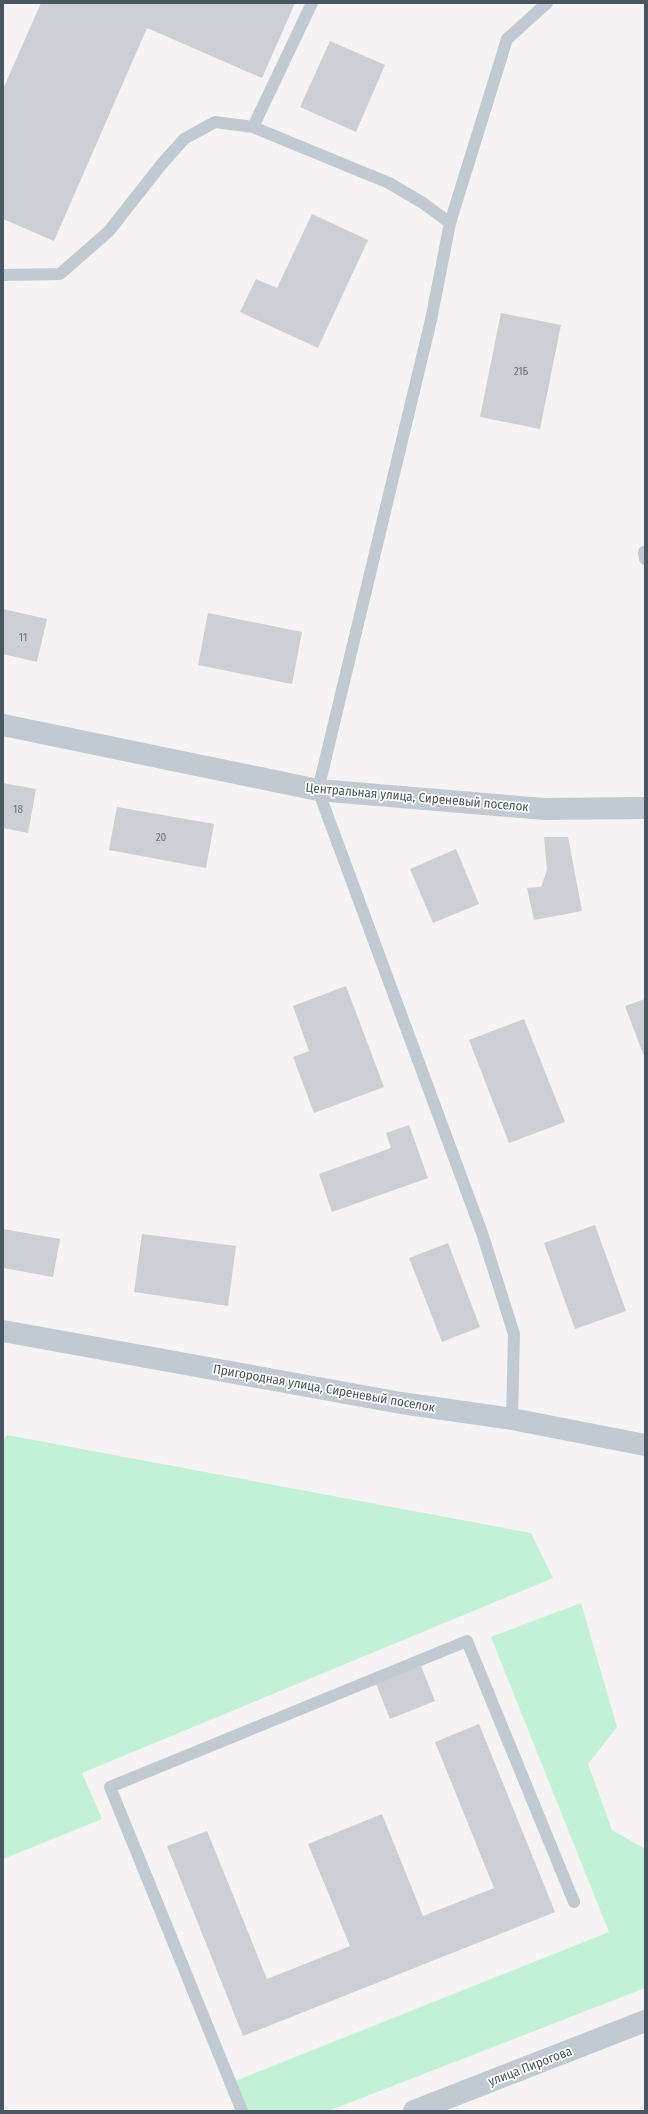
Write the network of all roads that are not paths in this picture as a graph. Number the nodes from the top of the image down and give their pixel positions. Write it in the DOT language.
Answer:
graph roads {
  1 [pos="312,3"];
  2 [pos="547,3"];
  3 [pos="253,128"];
  4 [pos="450,223"];
  5 [pos="3,275"];
  6 [pos="3,725"];
  7 [pos="318,790"];
  8 [pos="645,808"];
  9 [pos="3,1331"];
  10 [pos="512,1419"];
  11 [pos="645,1445"];
  12 [pos="574,1902"];
  13 [pos="645,2021"];
  14 [pos="459,2103"];
  15 [pos="242,2111"];
  16 [pos="414,2111"];
  1 -- 3 [label="lane"];
  2 -- 4 [label="lane"];
  3 -- 4 [label="lane"];
  3 -- 5 [label="lane"];
  4 -- 7 [label="lane"];
  6 -- 7 [label="street, Центральная улица, Сиреневый поселок"];
  7 -- 8 [label="street, Центральная улица, Сиреневый поселок"];
  7 -- 10 [label="lane"];
  9 -- 10 [label="street, Пригородная улица, Сиреневый поселок"];
  10 -- 11 [label="street, Пригородная улица, Сиреневый поселок"];
  12 -- 15 [label="lane"];
  13 -- 14 [label="street, улица Пирогова"];
  14 -- 16 [label="street, улица Пирогова"];
}
